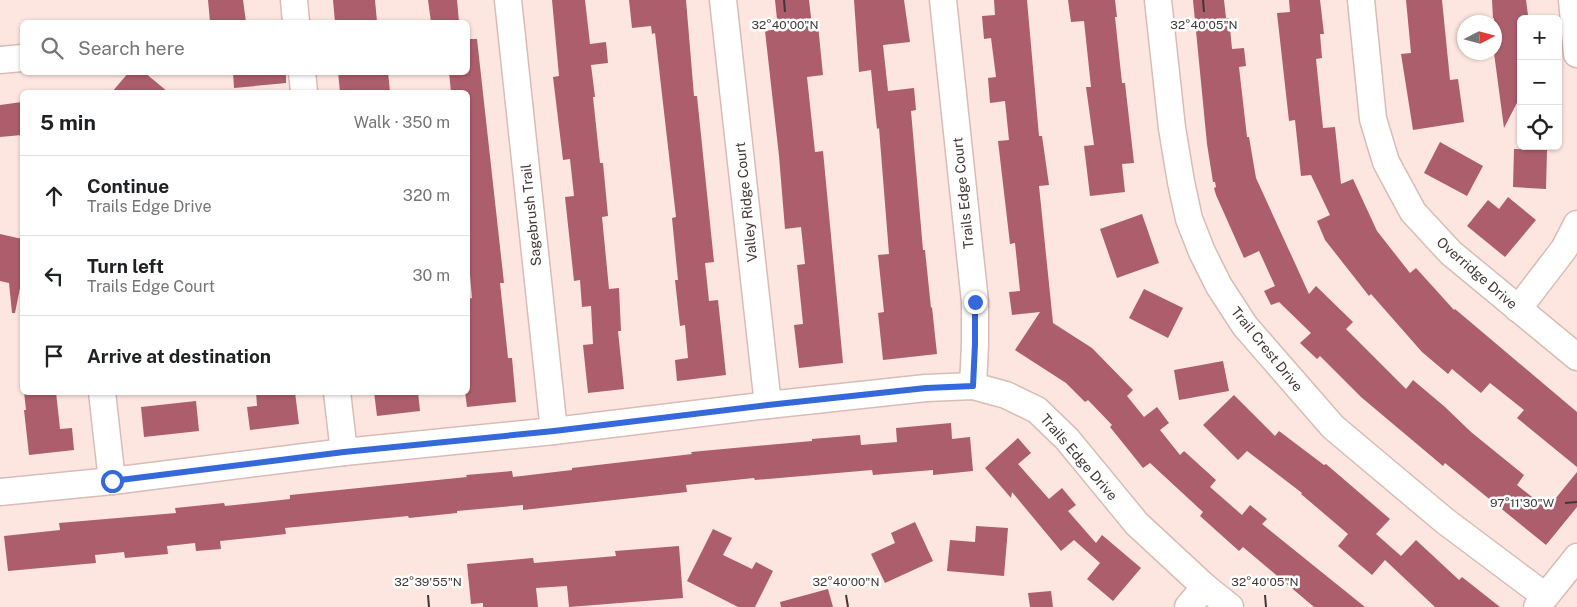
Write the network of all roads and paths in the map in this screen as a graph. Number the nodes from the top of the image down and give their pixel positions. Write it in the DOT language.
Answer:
graph roads {
  1 [pos="294,0"];
  2 [pos="508,0"];
  3 [pos="723,0"];
  4 [pos="943,0"];
  5 [pos="1158,0"];
  6 [pos="1361,0"];
  7 [pos="1572,0"];
  8 [pos="296,20"];
  9 [pos="1577,54"];
  10 [pos="20,58"];
  11 [pos="0,60"];
  12 [pos="302,75"];
  13 [pos="304,90"];
  14 [pos="1577,224"];
  15 [pos="1518,309"];
  16 [pos="1577,357"];
  17 [pos="973,386"];
  18 [pos="102,395"];
  19 [pos="337,395"];
  20 [pos="768,405"];
  21 [pos="554,431"];
  22 [pos="344,452"];
  23 [pos="112,481"];
  24 [pos="0,492"];
  25 [pos="1577,557"];
  26 [pos="1205,587"];
  27 [pos="1541,602"];
  28 [pos="1188,607"];
  29 [pos="1230,607"];
  1 -- 8 [label="street"];
  2 -- 21 [label="street, Sagebrush Trail"];
  3 -- 20 [label="street, Valley Ridge Court"];
  4 -- 17 [label="street, Trails Edge Court"];
  5 -- 27 [label="street, Trail Crest Drive"];
  6 -- 15 [label="street, Overridge Drive"];
  7 -- 9 [label="street"];
  10 -- 11 [label="street"];
  12 -- 13 [label="street"];
  14 -- 15 [label="street"];
  15 -- 16 [label="street, Overridge Drive"];
  17 -- 20 [label="street, Trails Edge Drive"];
  17 -- 26 [label="street, Trails Edge Drive"];
  18 -- 23 [label="street"];
  19 -- 22 [label="street"];
  20 -- 21 [label="street, Trails Edge Drive"];
  21 -- 22 [label="street, Trails Edge Drive"];
  22 -- 23 [label="street, Trails Edge Drive"];
  23 -- 24 [label="street, Trails Edge Drive"];
  25 -- 27 [label="street"];
  26 -- 28 [label="street"];
  26 -- 29 [label="street, Trails Edge Drive"];
}
